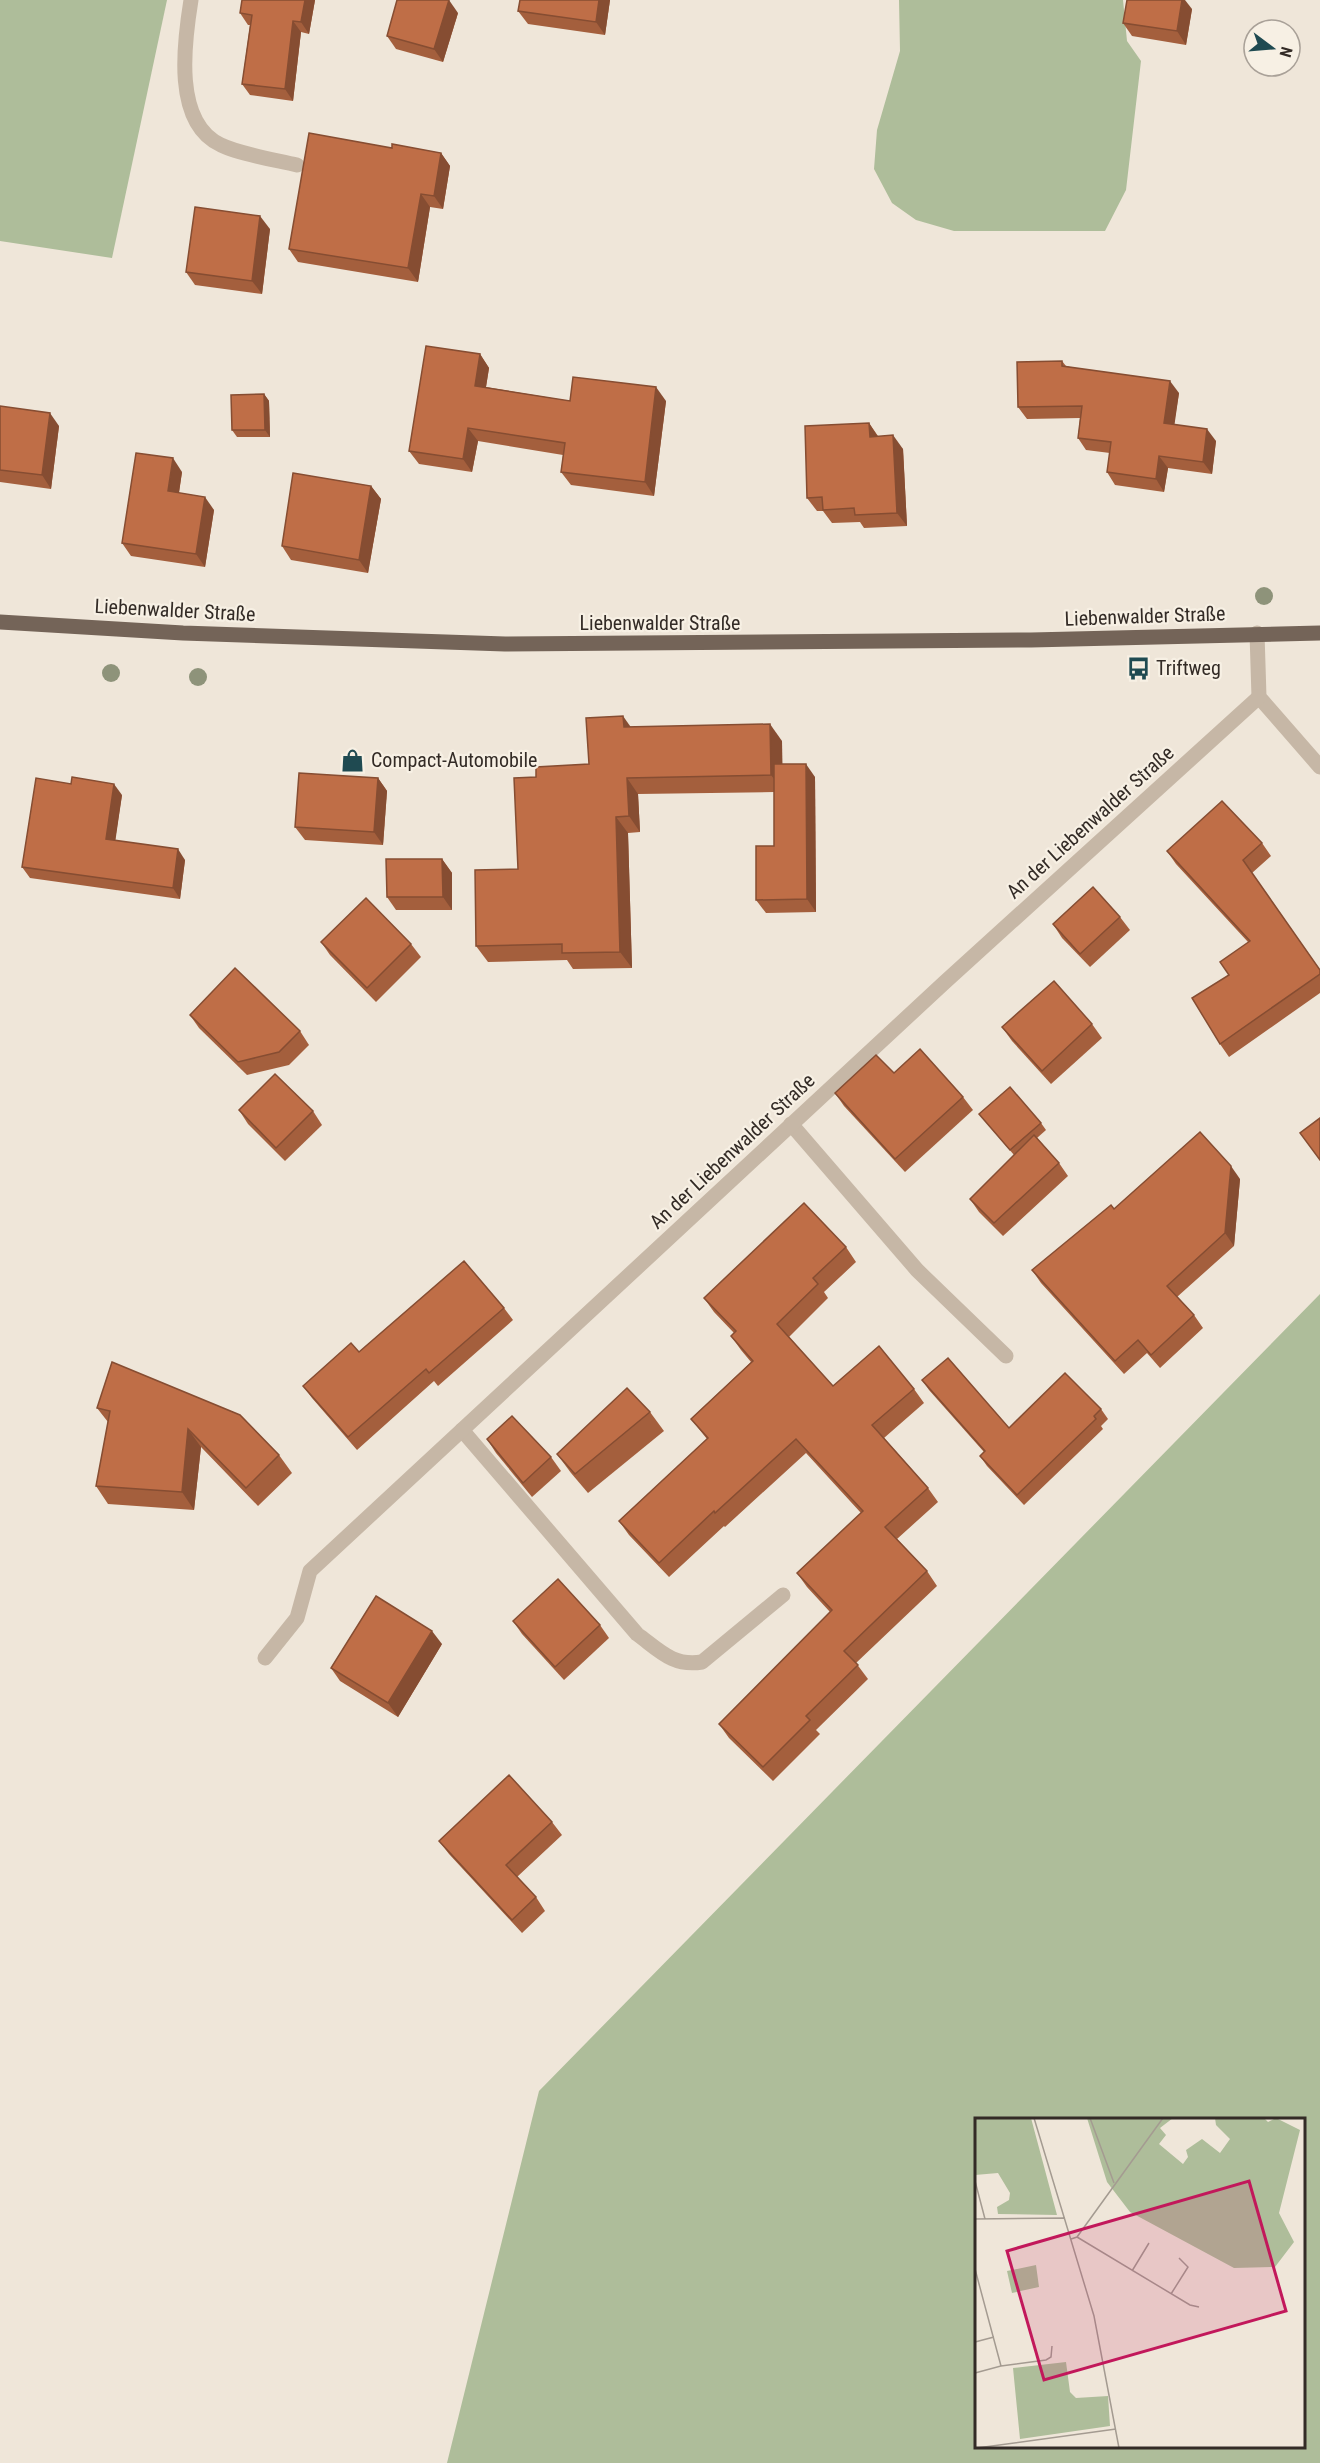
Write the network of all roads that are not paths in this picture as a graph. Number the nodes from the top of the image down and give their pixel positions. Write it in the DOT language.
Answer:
graph roads {
  1 [pos="191,0"];
  2 [pos="297,165"];
  3 [pos="0,622"];
  4 [pos="1257,633"];
  5 [pos="1320,633"];
  6 [pos="1259,697"];
  7 [pos="1320,767"];
  8 [pos="791,1124"];
  9 [pos="1006,1356"];
  10 [pos="462,1430"];
  11 [pos="783,1595"];
  12 [pos="265,1658"];
  1 -- 2 [label="street"];
  3 -- 4 [label="main road, Liebenwalder Straße"];
  4 -- 5 [label="main road, Liebenwalder Straße"];
  4 -- 6 [label="street"];
  6 -- 7 [label="street"];
  6 -- 8 [label="street, An der Liebenwalder Straße"];
  8 -- 9 [label="street"];
  8 -- 10 [label="street, An der Liebenwalder Straße"];
  10 -- 11 [label="street"];
  10 -- 12 [label="street, An der Liebenwalder Straße"];
}
